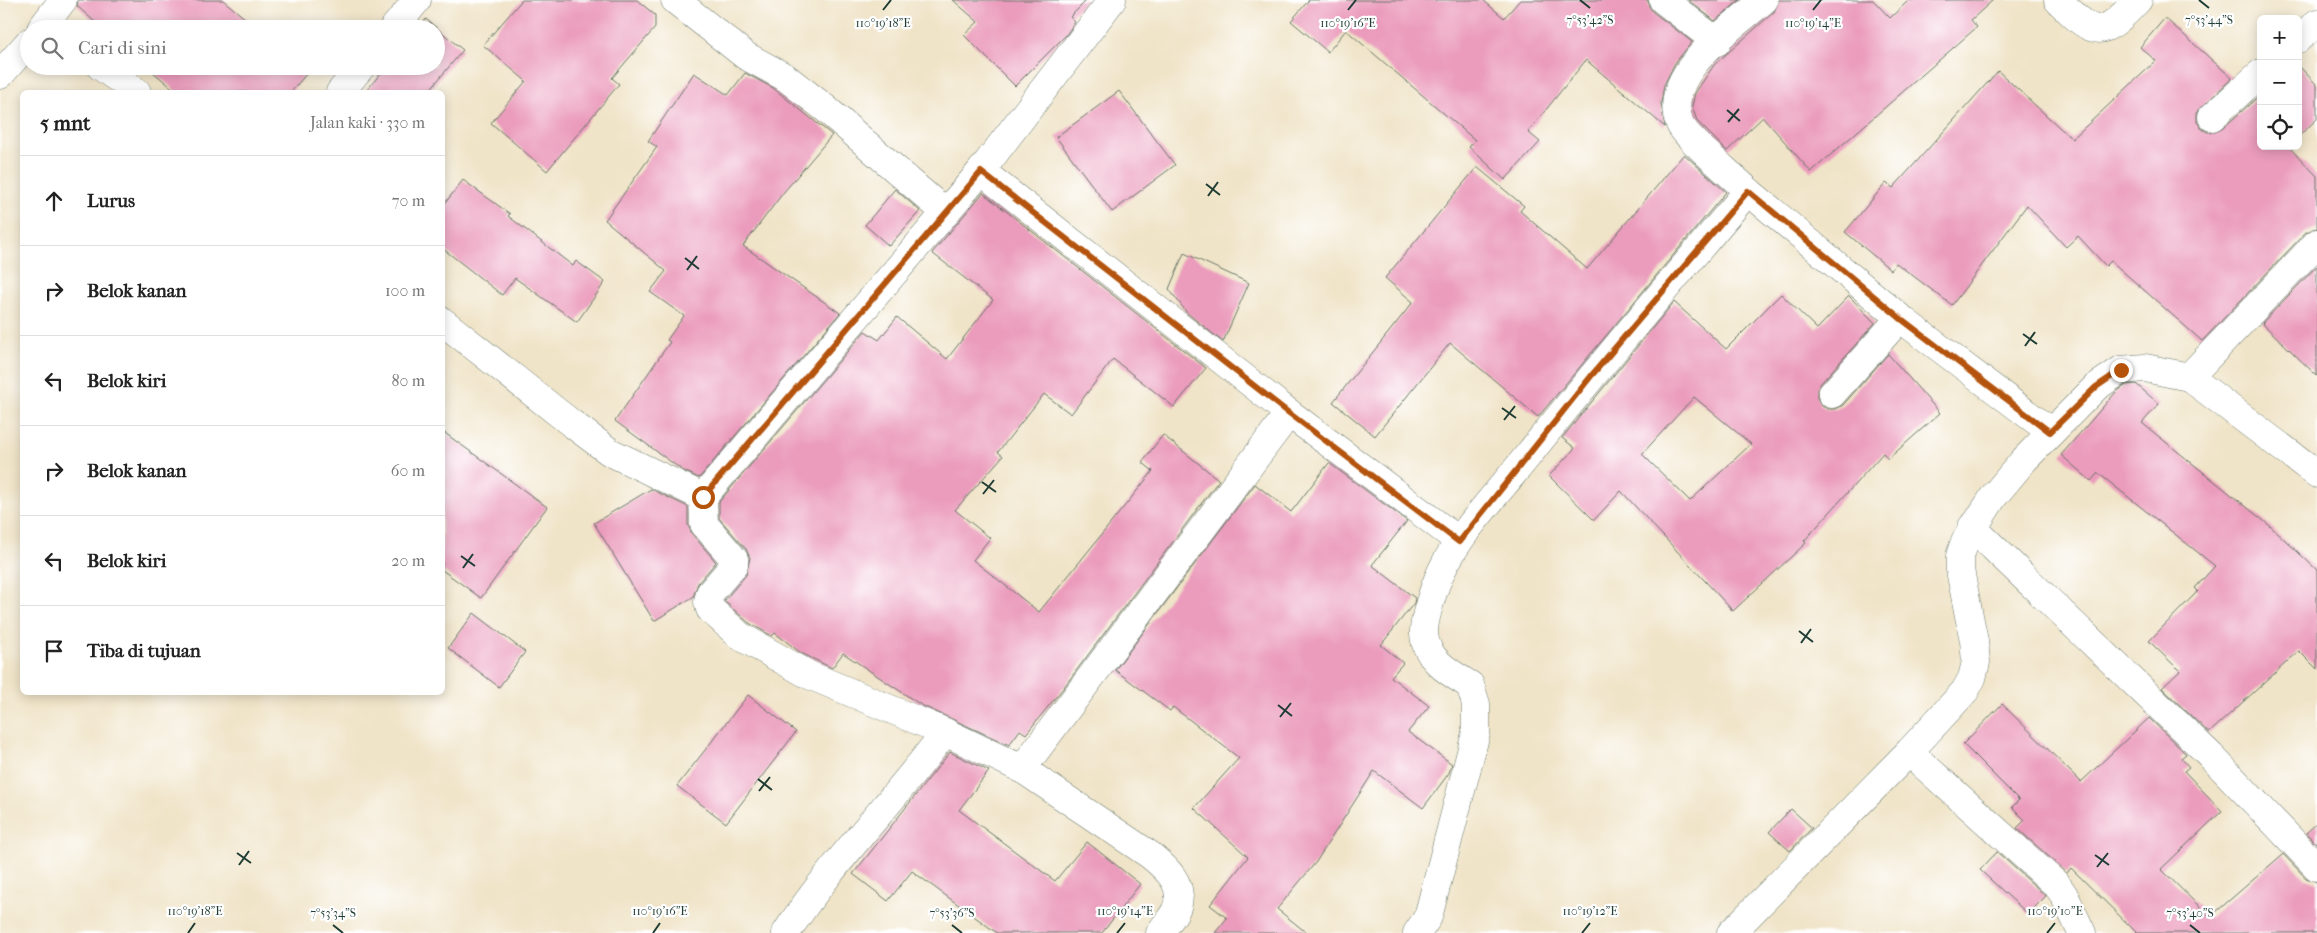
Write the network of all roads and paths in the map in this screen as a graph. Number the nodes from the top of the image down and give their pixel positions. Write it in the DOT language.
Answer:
graph roads {
  1 [pos="63,0"];
  2 [pos="416,0"];
  3 [pos="675,0"];
  4 [pos="1112,0"];
  5 [pos="1663,0"];
  6 [pos="1764,0"];
  7 [pos="2058,0"];
  8 [pos="2138,0"];
  9 [pos="49,20"];
  10 [pos="400,20"];
  11 [pos="2317,23"];
  12 [pos="2302,36"];
  13 [pos="1717,42"];
  14 [pos="20,54"];
  15 [pos="112,75"];
  16 [pos="354,75"];
  17 [pos="0,76"];
  18 [pos="2257,77"];
  19 [pos="133,90"];
  20 [pos="342,90"];
  21 [pos="2212,117"];
  22 [pos="981,172"];
  23 [pos="1748,191"];
  24 [pos="946,213"];
  25 [pos="2317,243"];
  26 [pos="1900,318"];
  27 [pos="445,323"];
  28 [pos="2189,377"];
  29 [pos="1832,394"];
  30 [pos="1289,413"];
  31 [pos="2050,432"];
  32 [pos="2317,474"];
  33 [pos="703,497"];
  34 [pos="1972,528"];
  35 [pos="1459,542"];
  36 [pos="945,732"];
  37 [pos="1909,752"];
  38 [pos="1022,768"];
  39 [pos="2317,867"];
  40 [pos="786,933"];
  41 [pos="1160,933"];
  42 [pos="1417,933"];
  43 [pos="1730,933"];
  44 [pos="2082,933"];
  1 -- 9 [label="street"];
  2 -- 10 [label="street"];
  3 -- 24 [label="street"];
  4 -- 22 [label="street"];
  5 -- 13 [label="street"];
  6 -- 13 [label="street"];
  7 -- 8 [label="street"];
  11 -- 12 [label="street"];
  13 -- 23 [label="street"];
  14 -- 17 [label="street"];
  15 -- 19 [label="street"];
  16 -- 20 [label="street"];
  18 -- 21 [label="street"];
  22 -- 24 [label="street"];
  22 -- 30 [label="street"];
  23 -- 26 [label="street"];
  23 -- 35 [label="street"];
  24 -- 33 [label="street"];
  25 -- 28 [label="street"];
  26 -- 29 [label="street"];
  26 -- 31 [label="street"];
  27 -- 33 [label="street"];
  28 -- 31 [label="street"];
  28 -- 32 [label="street"];
  30 -- 35 [label="street"];
  30 -- 38 [label="street"];
  31 -- 34 [label="street"];
  33 -- 36 [label="street"];
  34 -- 37 [label="street"];
  34 -- 39 [label="street"];
  35 -- 42 [label="street"];
  36 -- 38 [label="street"];
  36 -- 40 [label="street"];
  37 -- 43 [label="street"];
  37 -- 44 [label="street"];
  38 -- 41 [label="street"];
}
